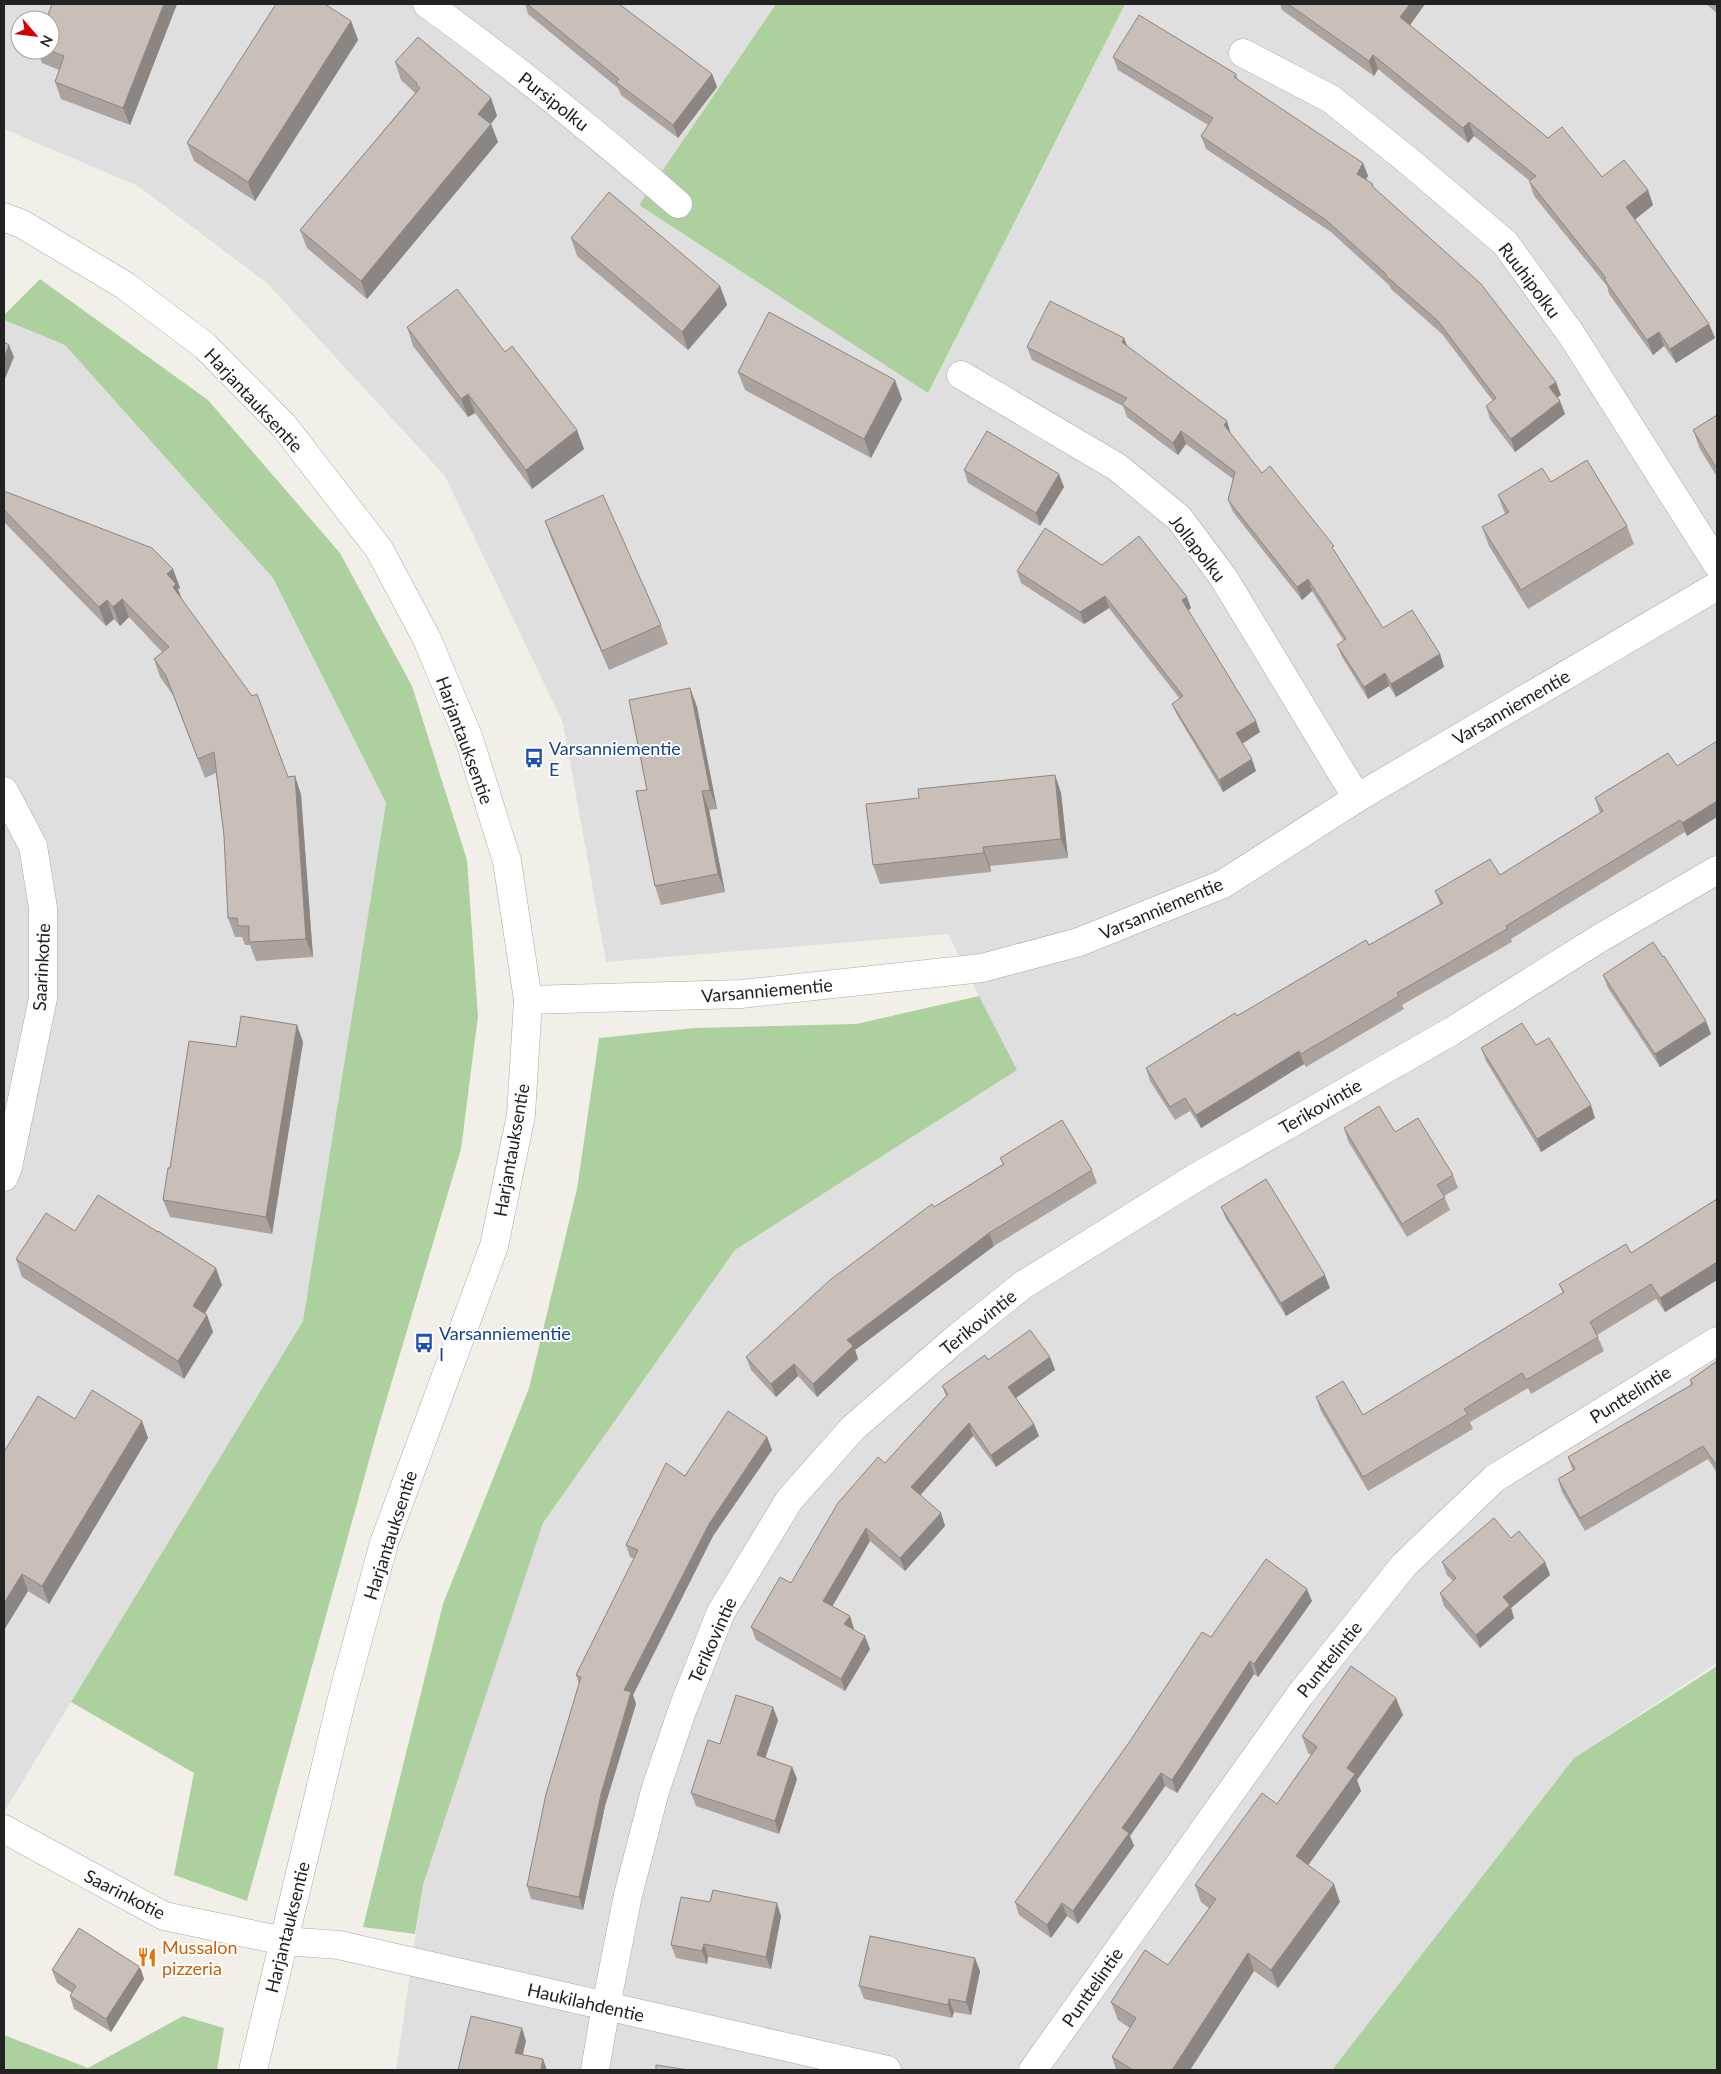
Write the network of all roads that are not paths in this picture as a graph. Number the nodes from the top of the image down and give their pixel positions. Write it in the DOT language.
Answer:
graph roads {
  1 [pos="427,4"];
  2 [pos="1243,52"];
  3 [pos="678,204"];
  4 [pos="4,217"];
  5 [pos="961,375"];
  6 [pos="1717,564"];
  7 [pos="1717,586"];
  8 [pos="4,791"];
  9 [pos="1357,798"];
  10 [pos="1717,870"];
  11 [pos="528,1000"];
  12 [pos="4,1177"];
  13 [pos="1717,1340"];
  14 [pos="4,1829"];
  15 [pos="284,1941"];
  16 [pos="606,2006"];
  17 [pos="252,2070"];
  18 [pos="596,2070"];
  19 [pos="887,2070"];
  20 [pos="1033,2070"];
  1 -- 3 [label="street, Pursipolku"];
  2 -- 6 [label="street, Ruuhipolku"];
  4 -- 11 [label="street, Harjantauksentie"];
  5 -- 9 [label="street, Jollapolku"];
  7 -- 9 [label="street, Varsanniementie"];
  8 -- 12 [label="street, Saarinkotie"];
  9 -- 11 [label="street, Varsanniementie"];
  10 -- 16 [label="street, Terikovintie"];
  11 -- 15 [label="street, Harjantauksentie"];
  13 -- 20 [label="street, Punttelintie"];
  14 -- 15 [label="street, Saarinkotie"];
  15 -- 16 [label="street, Haukilahdentie"];
  15 -- 17 [label="street, Harjantauksentie"];
  16 -- 18 [label="street, Terikovintie"];
  16 -- 19 [label="street, Haukilahdentie"];
}
